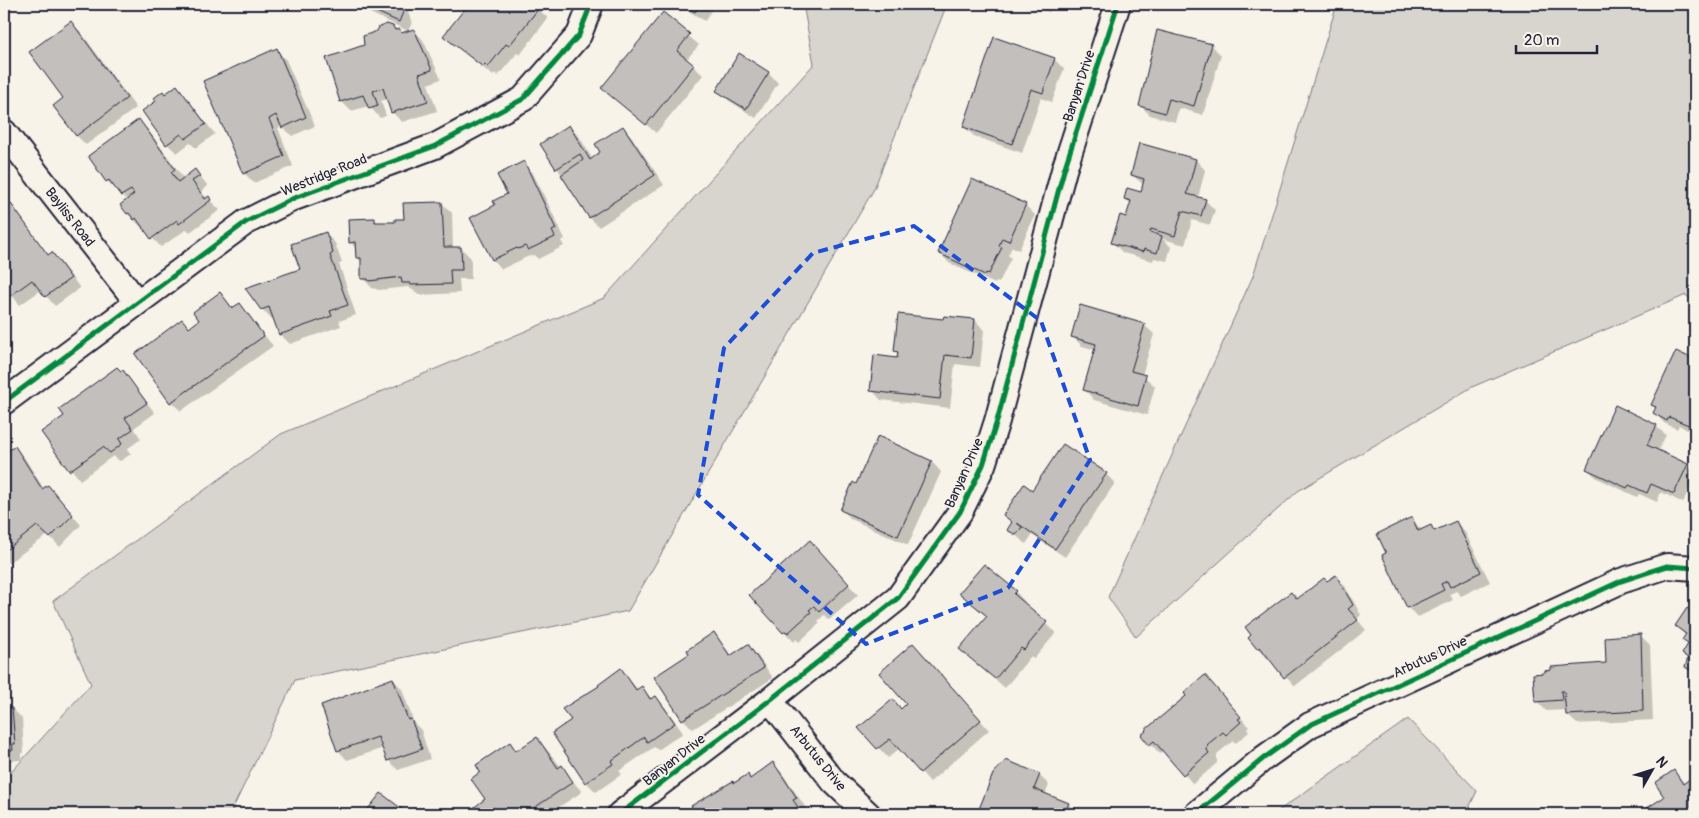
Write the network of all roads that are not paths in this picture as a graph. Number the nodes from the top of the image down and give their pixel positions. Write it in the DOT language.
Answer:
graph roads {
  1 [pos="591,4"];
  2 [pos="1118,4"];
  3 [pos="4,132"];
  4 [pos="137,302"];
  5 [pos="4,402"];
  6 [pos="1695,568"];
  7 [pos="770,700"];
  8 [pos="620,814"];
  9 [pos="868,814"];
  10 [pos="1196,814"];
  1 -- 4 [label="street, Westridge Road"];
  2 -- 7 [label="street, Banyan Drive"];
  3 -- 4 [label="street, Bayliss Road"];
  4 -- 5 [label="street, Westridge Road"];
  6 -- 10 [label="street, Arbutus Drive"];
  7 -- 8 [label="street, Banyan Drive"];
  7 -- 9 [label="street, Arbutus Drive"];
}
